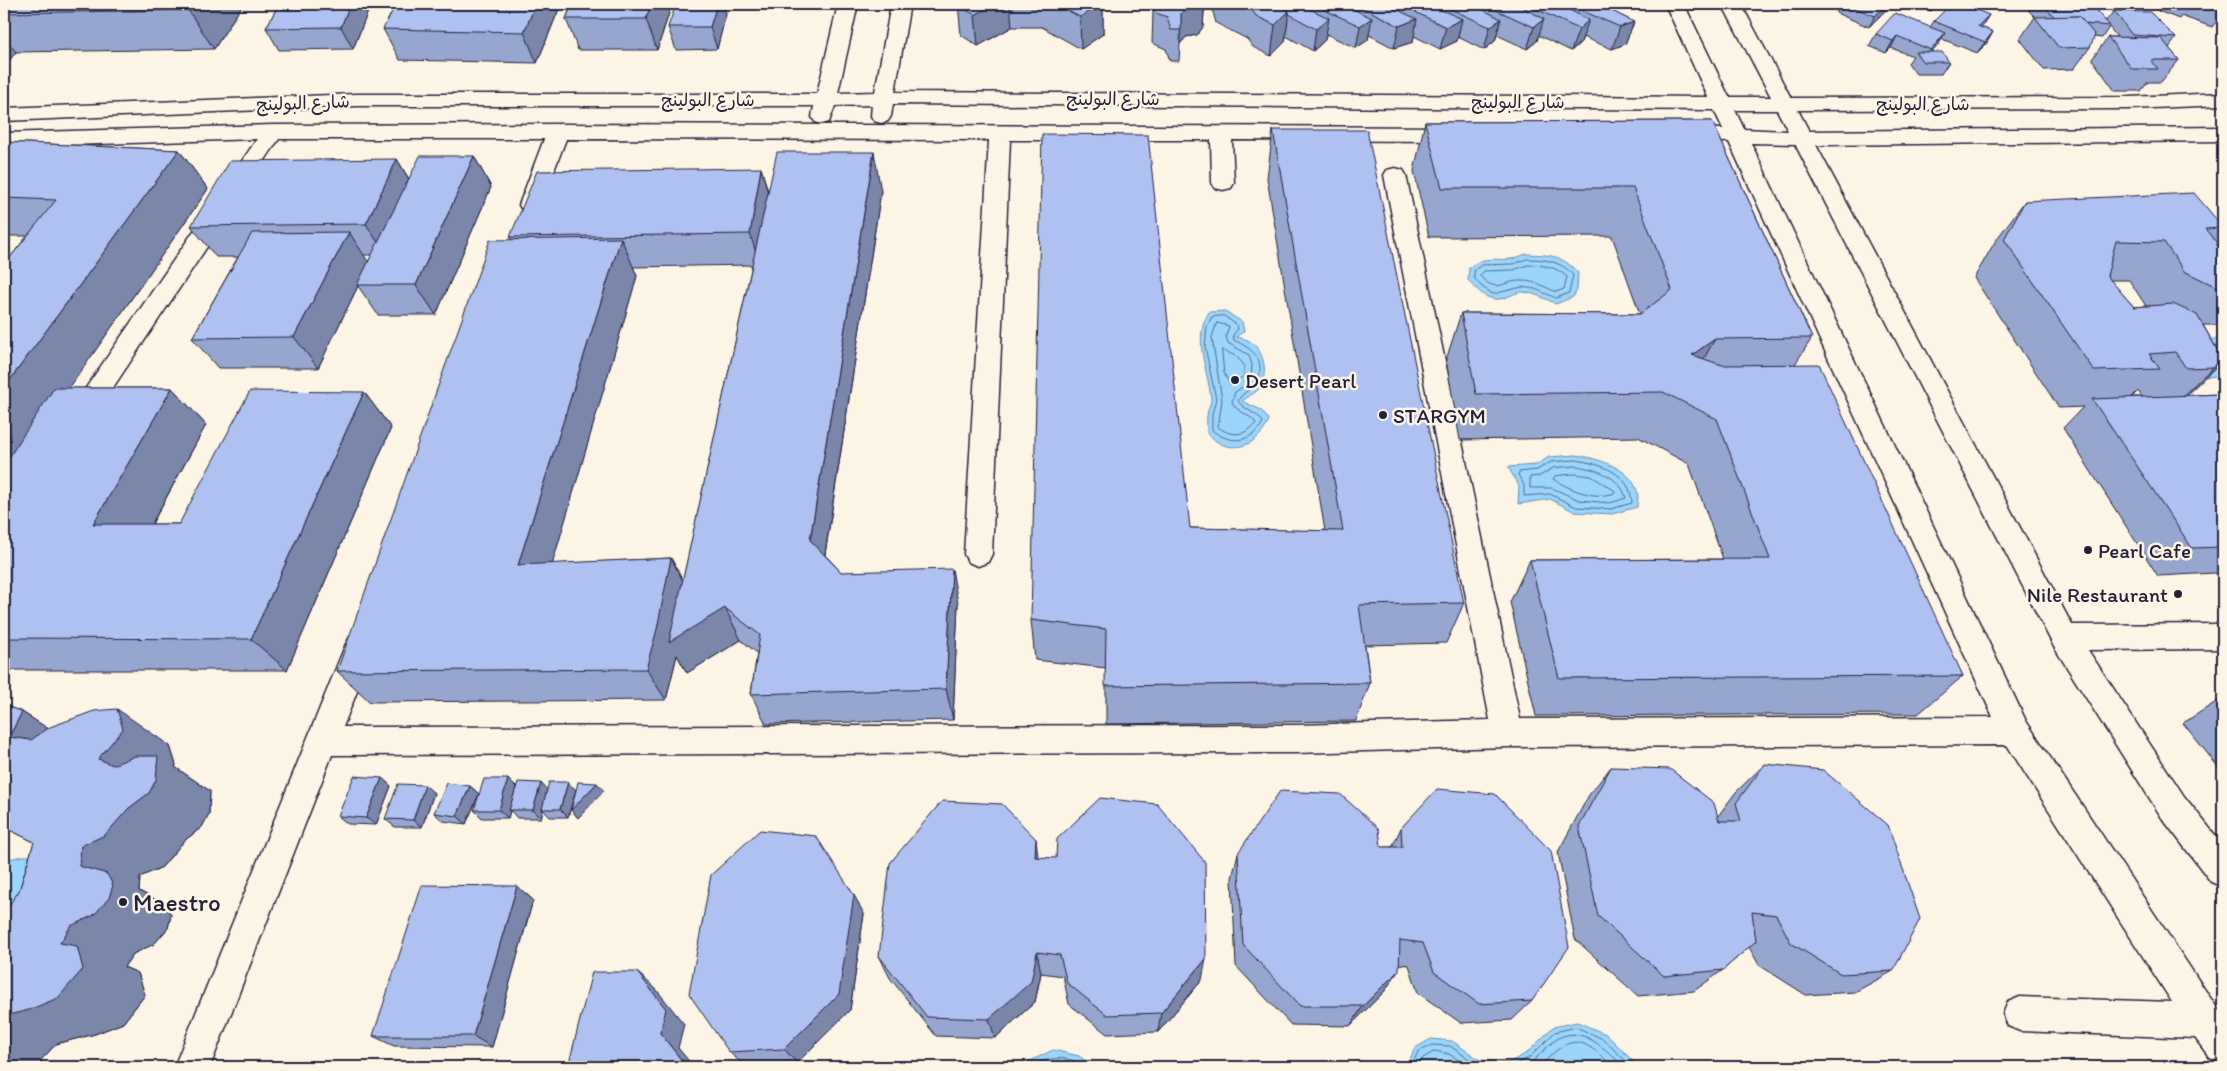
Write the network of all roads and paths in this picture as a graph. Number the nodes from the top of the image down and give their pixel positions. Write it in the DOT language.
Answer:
graph roads {
  1 [pos="848,4"];
  2 [pos="900,4"];
  3 [pos="1675,4"];
  4 [pos="1732,4"];
  5 [pos="884,98"];
  6 [pos="826,100"];
  7 [pos="2223,100"];
  8 [pos="1723,103"];
  9 [pos="1783,104"];
  10 [pos="4,115"];
  11 [pos="558,131"];
  12 [pos="273,132"];
  13 [pos="879,132"];
  14 [pos="1000,132"];
  15 [pos="819,133"];
  16 [pos="1221,134"];
  17 [pos="1476,134"];
  18 [pos="1663,134"];
  19 [pos="2223,134"];
  20 [pos="1739,137"];
  21 [pos="1803,138"];
  22 [pos="4,140"];
  23 [pos="1395,175"];
  24 [pos="1223,183"];
  25 [pos="523,224"];
  26 [pos="65,438"];
  27 [pos="978,554"];
  28 [pos="370,621"];
  29 [pos="2223,636"];
  30 [pos="2064,638"];
  31 [pos="2015,730"];
  32 [pos="1508,733"];
  33 [pos="323,741"];
  34 [pos="2223,871"];
  35 [pos="2020,1014"];
  36 [pos="2214,1033"];
  37 [pos="192,1067"];
  1 -- 6 [label="street"];
  2 -- 5 [label="street"];
  3 -- 8 [label="street"];
  4 -- 9 [label="street"];
  5 -- 6 [label="street, شارع البولينج"];
  5 -- 8 [label="street, شارع البولينج"];
  5 -- 13 [label="street"];
  6 -- 10 [label="street, شارع البولينج"];
  6 -- 15 [label="street"];
  7 -- 9 [label="street, شارع البولينج"];
  8 -- 9 [label="street, شارع البولينج"];
  8 -- 20 [label="street"];
  9 -- 21 [label="street"];
  11 -- 12 [label="street, شارع البولينج"];
  11 -- 15 [label="street, شارع البولينج"];
  11 -- 25 [label="street"];
  12 -- 22 [label="street, شارع البولينج"];
  12 -- 26 [label="street"];
  13 -- 14 [label="street, شارع البولينج"];
  13 -- 15 [label="street, شارع البولينج"];
  14 -- 16 [label="street, شارع البولينج"];
  14 -- 27 [label="street"];
  16 -- 17 [label="street, شارع البولينج"];
  16 -- 24 [label="street"];
  18 -- 20 [label="street, شارع البولينج"];
  19 -- 21 [label="street, شارع البولينج"];
  20 -- 21 [label="street, شارع البولينج"];
  20 -- 31 [label="street"];
  21 -- 30 [label="street"];
  23 -- 32 [label="street"];
  28 -- 33 [label="street"];
  29 -- 30 [label="street"];
  30 -- 34 [label="street"];
  31 -- 32 [label="street"];
  31 -- 36 [label="street"];
  32 -- 33 [label="street"];
  33 -- 37 [label="street"];
  35 -- 36 [label="street"];
}
